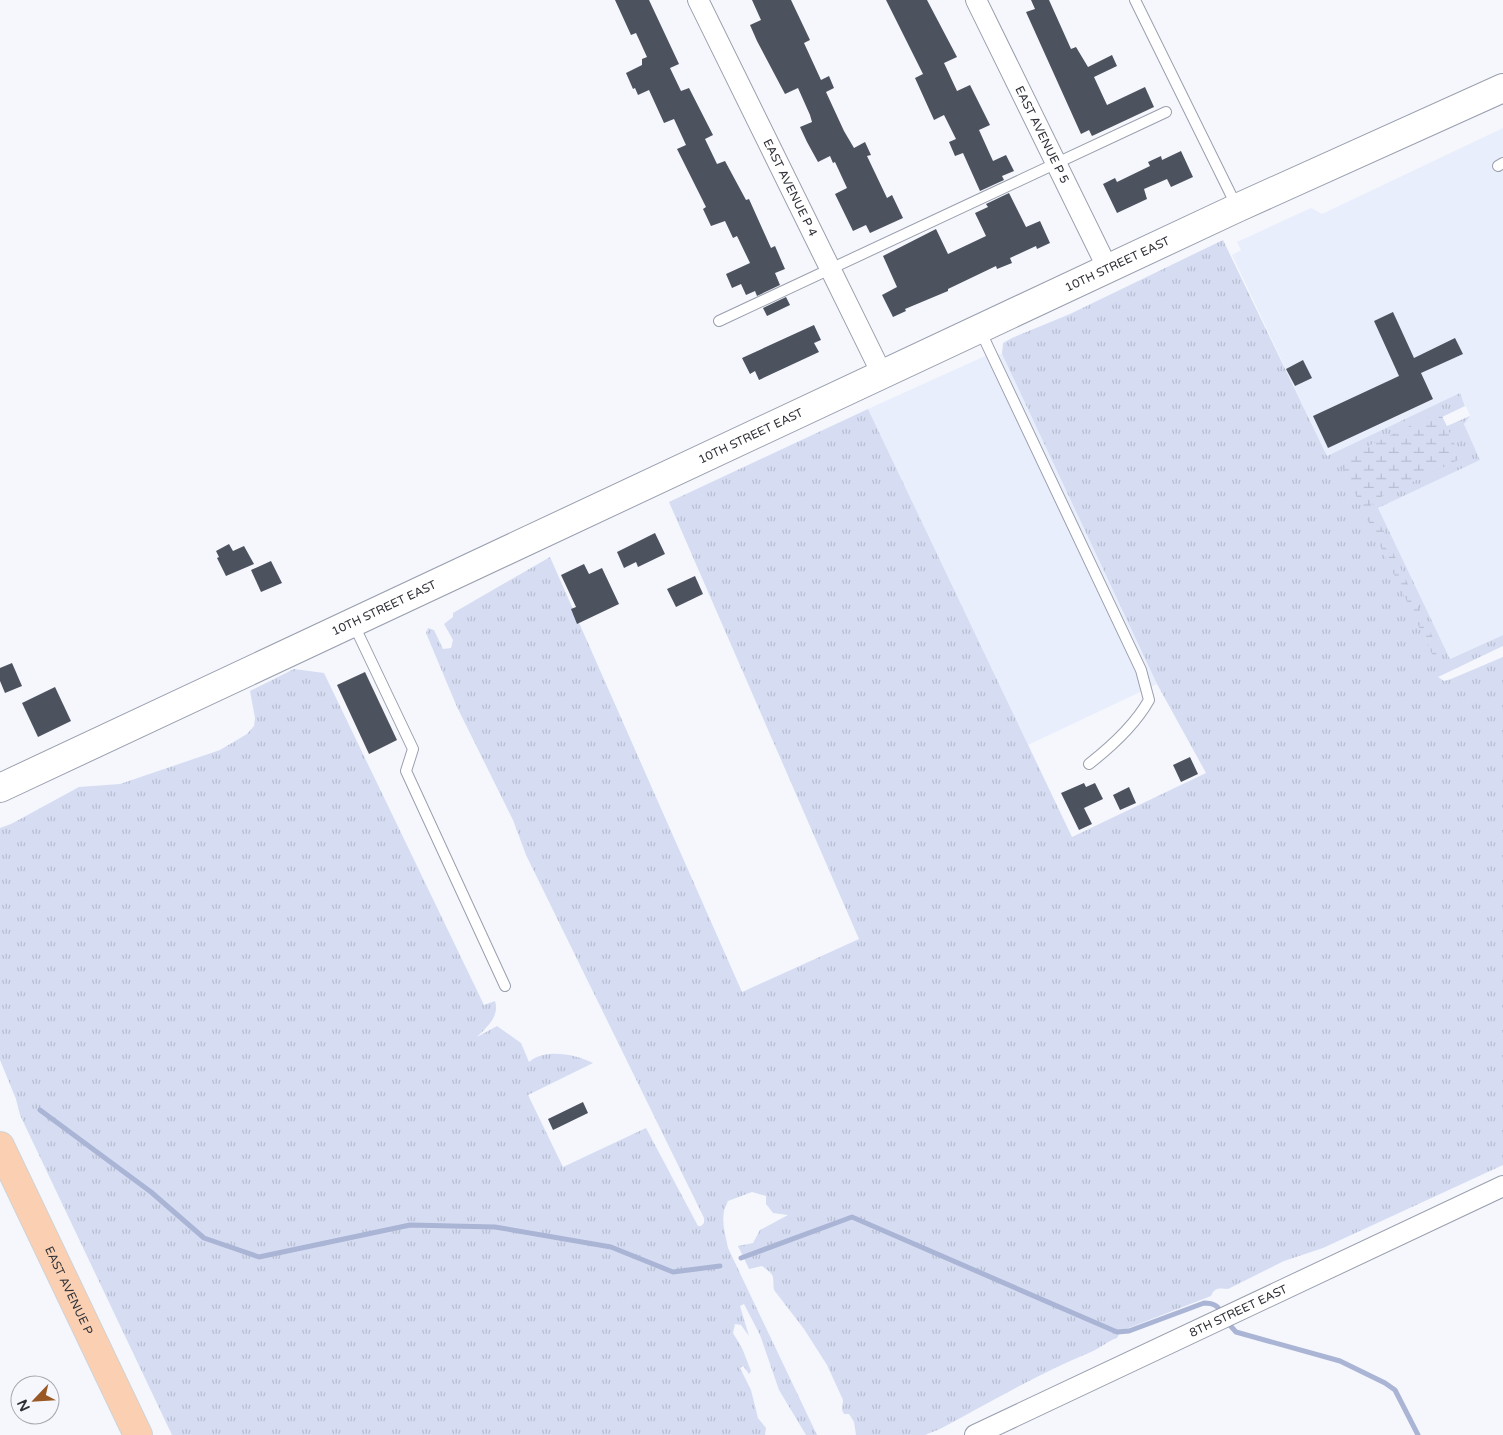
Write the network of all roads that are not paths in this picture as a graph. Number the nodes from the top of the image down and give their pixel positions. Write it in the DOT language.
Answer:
graph roads {
  1 [pos="698,0"];
  2 [pos="976,0"];
  3 [pos="1135,0"];
  4 [pos="1502,90"];
  5 [pos="1166,112"];
  6 [pos="1056,162"];
  7 [pos="1237,208"];
  8 [pos="830,269"];
  9 [pos="1108,270"];
  10 [pos="719,321"];
  11 [pos="979,329"];
  12 [pos="882,374"];
  13 [pos="353,622"];
  14 [pos="1089,764"];
  15 [pos="0,788"];
  16 [pos="505,986"];
  17 [pos="0,1146"];
  18 [pos="1503,1186"];
  19 [pos="138,1435"];
  20 [pos="975,1435"];
  1 -- 8 [label="street, EAST AVENUE P 4"];
  2 -- 6 [label="street, EAST AVENUE P 5"];
  3 -- 7 [label="lane"];
  4 -- 7 [label="main road, 10TH STREET EAST"];
  5 -- 6 [label="lane"];
  6 -- 8 [label="lane"];
  6 -- 9 [label="street, EAST AVENUE P 5"];
  7 -- 9 [label="main road, 10TH STREET EAST"];
  8 -- 10 [label="lane"];
  8 -- 12 [label="street, EAST AVENUE P 4"];
  9 -- 11 [label="main road, 10TH STREET EAST"];
  11 -- 12 [label="main road, 10TH STREET EAST"];
  11 -- 14 [label="lane"];
  12 -- 13 [label="main road, 10TH STREET EAST"];
  13 -- 15 [label="main road, 10TH STREET EAST"];
  13 -- 16 [label="lane"];
  17 -- 19 [label="main road, EAST AVENUE P"];
  18 -- 20 [label="street, 8TH STREET EAST"];
}
